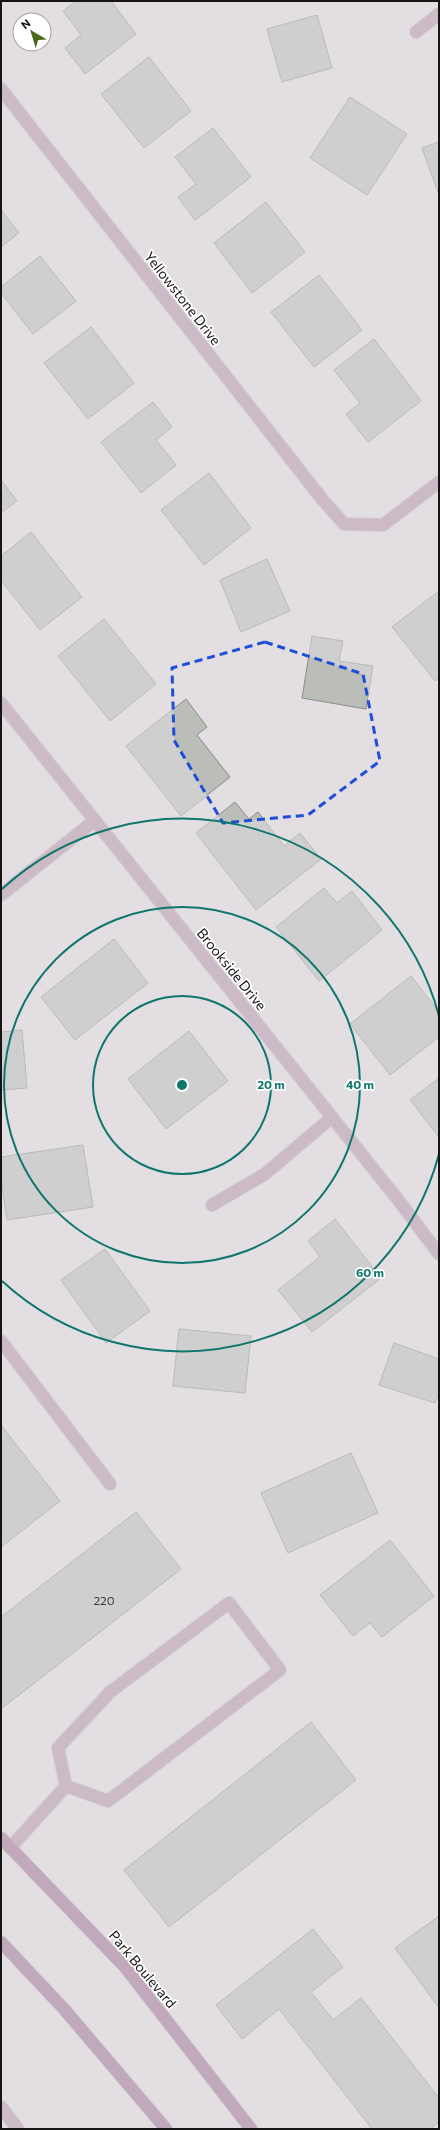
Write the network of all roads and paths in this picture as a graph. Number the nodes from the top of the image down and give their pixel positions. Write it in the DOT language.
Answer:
graph roads {
  1 [pos="439,14"];
  2 [pos="416,32"];
  3 [pos="1,89"];
  4 [pos="439,482"];
  5 [pos="1,703"];
  6 [pos="94,821"];
  7 [pos="1,895"];
  8 [pos="331,1118"];
  9 [pos="212,1205"];
  10 [pos="439,1254"];
  11 [pos="1,1341"];
  12 [pos="110,1484"];
  13 [pos="66,1786"];
  14 [pos="1,1838"];
  15 [pos="10,1848"];
  16 [pos="1,1942"];
  17 [pos="1,2107"];
  18 [pos="18,2129"];
  19 [pos="166,2129"];
  20 [pos="251,2129"];
  1 -- 2 [label="street"];
  3 -- 4 [label="street, Yellowstone Drive"];
  5 -- 6 [label="street, Brookside Drive"];
  6 -- 7 [label="street"];
  6 -- 8 [label="street, Brookside Drive"];
  8 -- 9 [label="street"];
  8 -- 10 [label="street, Brookside Drive"];
  11 -- 12 [label="street"];
  13 -- 13 [label="street"];
  13 -- 15 [label="street"];
  14 -- 15 [label="main road, Park Boulevard"];
  15 -- 20 [label="main road, Park Boulevard"];
  16 -- 19 [label="main road"];
  17 -- 18 [label="street"];
}
